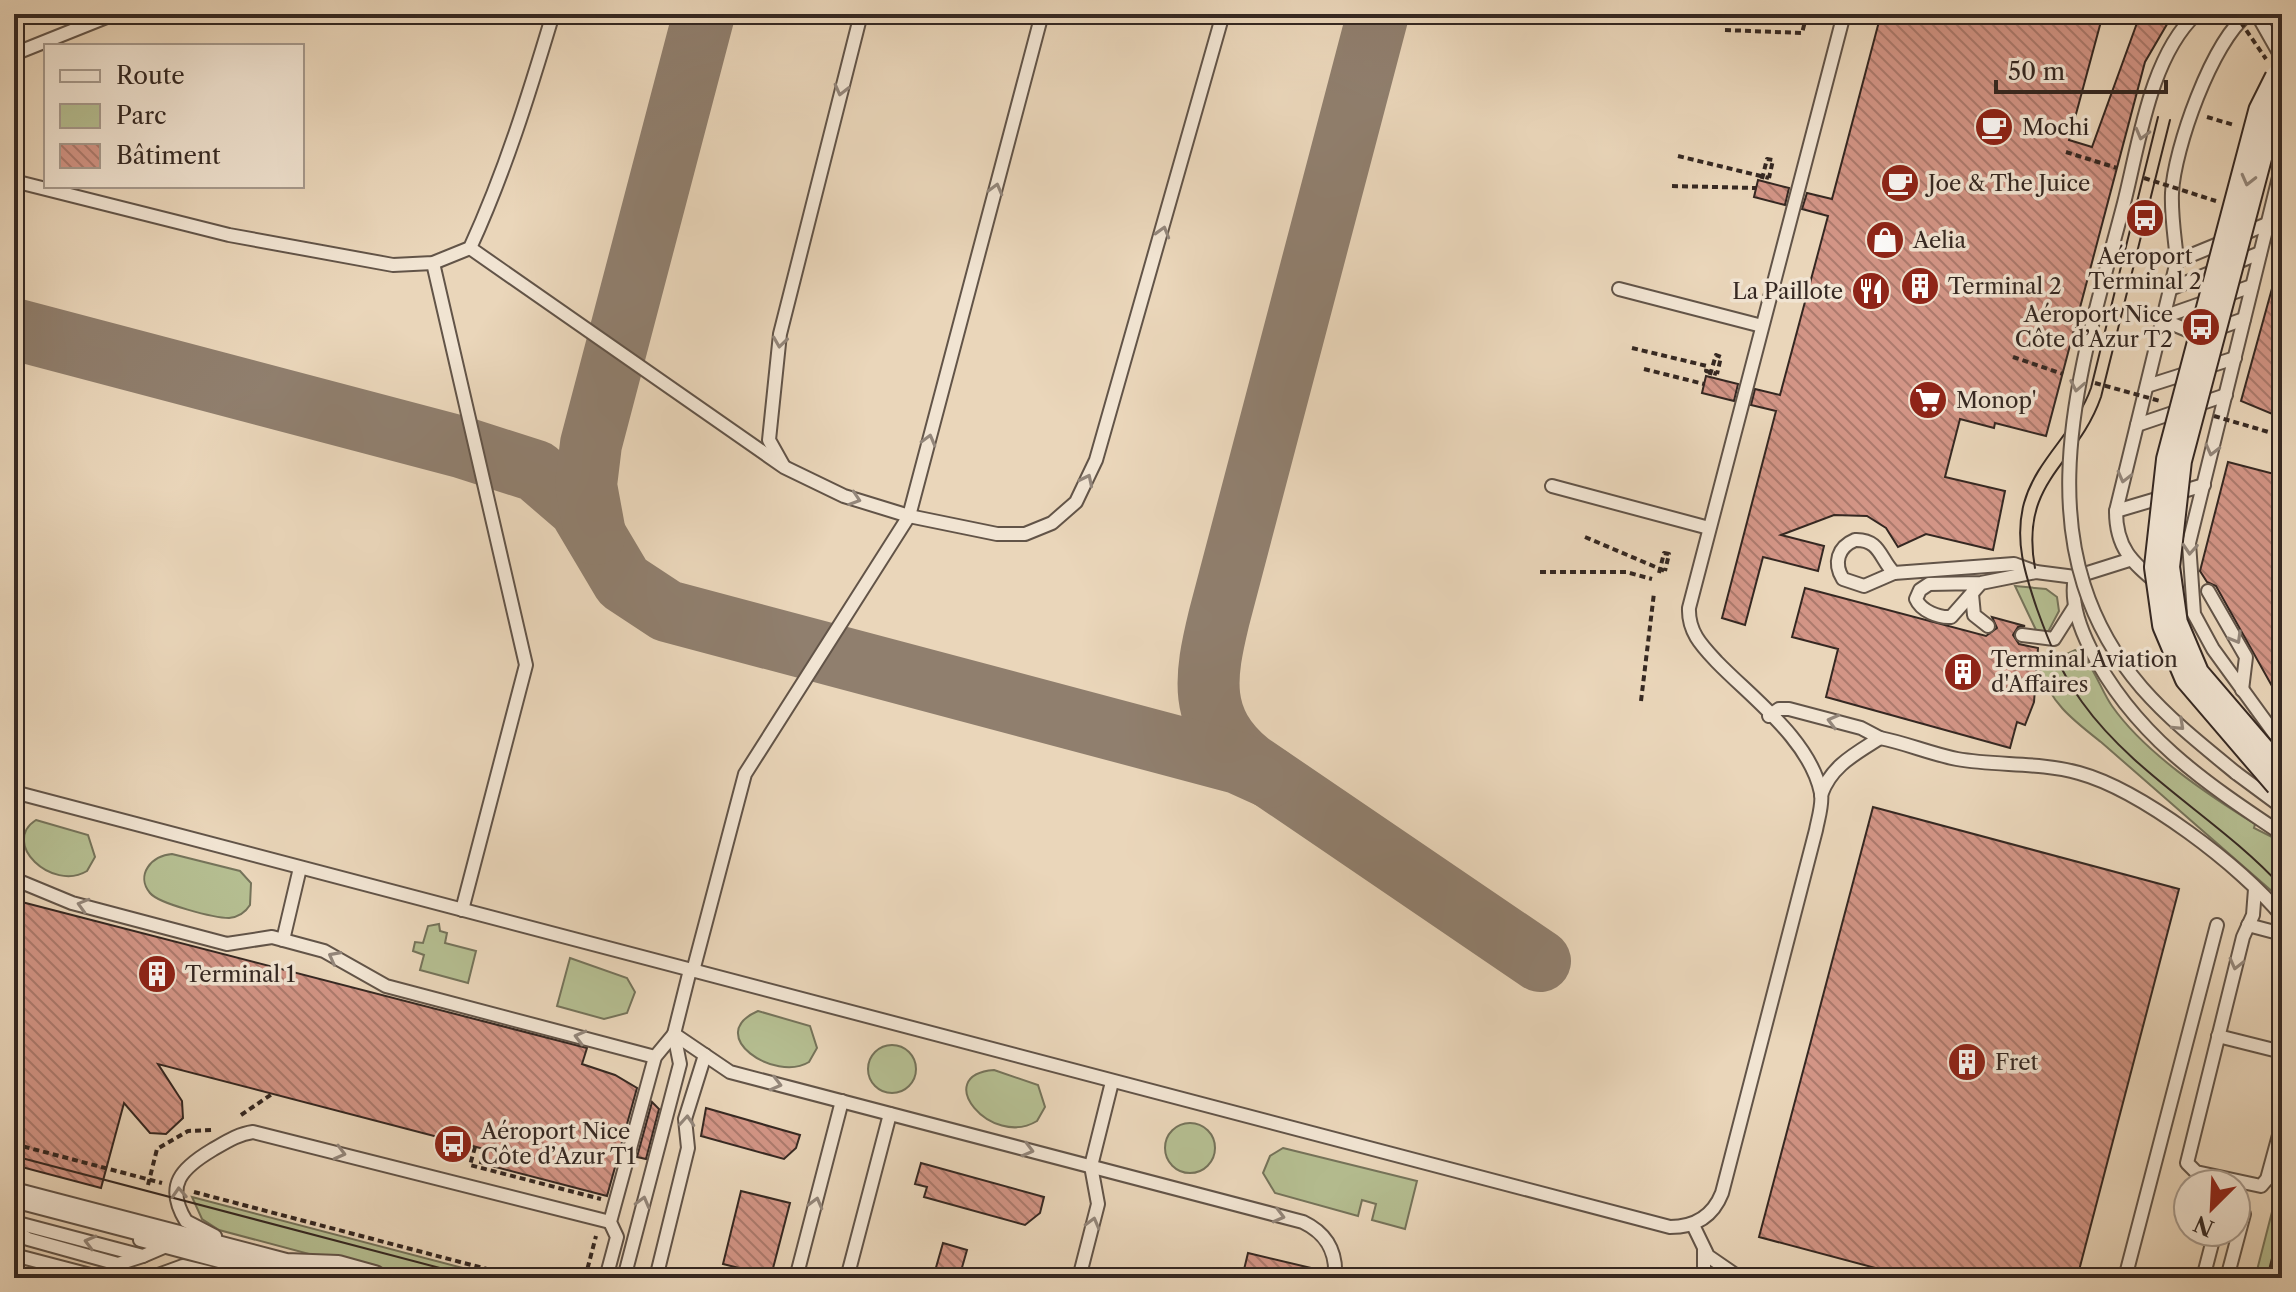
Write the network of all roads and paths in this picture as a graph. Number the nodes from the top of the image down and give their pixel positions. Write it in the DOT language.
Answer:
graph roads {
  1 [pos="114,14"];
  2 [pos="553,14"];
  3 [pos="861,14"];
  4 [pos="1042,14"];
  5 [pos="1223,14"];
  6 [pos="1807,14"];
  7 [pos="1844,14"];
  8 [pos="2196,14"];
  9 [pos="2235,14"];
  10 [pos="2248,14"];
  11 [pos="2257,14"];
  12 [pos="1725,30"];
  13 [pos="14,54"];
  14 [pos="2278,68"];
  15 [pos="2066,152"];
  16 [pos="1678,156"];
  17 [pos="2282,165"];
  18 [pos="2132,173"];
  19 [pos="1762,179"];
  20 [pos="14,181"];
  21 [pos="1672,186"];
  22 [pos="1756,188"];
  23 [pos="2254,216"];
  24 [pos="470,248"];
  25 [pos="2260,253"];
  26 [pos="2177,261"];
  27 [pos="433,263"];
  28 [pos="2252,286"];
  29 [pos="1619,289"];
  30 [pos="2170,289"];
  31 [pos="2163,318"];
  32 [pos="2244,319"];
  33 [pos="1762,326"];
  34 [pos="1632,348"];
  35 [pos="2013,357"];
  36 [pos="2235,358"];
  37 [pos="1644,369"];
  38 [pos="1710,375"];
  39 [pos="2078,379"];
  40 [pos="1704,384"];
  41 [pos="2147,386"];
  42 [pos="2226,395"];
  43 [pos="2187,409"];
  44 [pos="2280,417"];
  45 [pos="2137,425"];
  46 [pos="2280,435"];
  47 [pos="2277,445"];
  48 [pos="784,467"];
  49 [pos="2204,485"];
  50 [pos="1552,486"];
  51 [pos="2116,511"];
  52 [pos="909,516"];
  53 [pos="1709,528"];
  54 [pos="1585,537"];
  55 [pos="2129,560"];
  56 [pos="1540,572"];
  57 [pos="2036,572"];
  58 [pos="1659,573"];
  59 [pos="1894,573"];
  60 [pos="2075,577"];
  61 [pos="1652,579"];
  62 [pos="2208,591"];
  63 [pos="1654,593"];
  64 [pos="2075,606"];
  65 [pos="2194,614"];
  66 [pos="1988,626"];
  67 [pos="2022,635"];
  68 [pos="2242,690"];
  69 [pos="1641,701"];
  70 [pos="1769,716"];
  71 [pos="1880,738"];
  72 [pos="2282,744"];
  73 [pos="2282,781"];
  74 [pos="14,792"];
  75 [pos="1821,795"];
  76 [pos="2282,807"];
  77 [pos="2282,834"];
  78 [pos="300,868"];
  79 [pos="14,879"];
  80 [pos="2255,889"];
  81 [pos="462,910"];
  82 [pos="2282,916"];
  83 [pos="2217,925"];
  84 [pos="2248,925"];
  85 [pos="2282,934"];
  86 [pos="283,940"];
  87 [pos="692,971"];
  88 [pos="674,1034"];
  89 [pos="2218,1036"];
  90 [pos="2282,1052"];
  91 [pos="705,1055"];
  92 [pos="655,1057"];
  93 [pos="1112,1082"];
  94 [pos="272,1094"];
  95 [pos="842,1101"];
  96 [pos="890,1114"];
  97 [pos="232,1121"];
  98 [pos="2282,1124"];
  99 [pos="225,1127"];
  100 [pos="14,1144"];
  101 [pos="1091,1166"];
  102 [pos="148,1182"];
  103 [pos="177,1187"];
  104 [pos="14,1195"];
  105 [pos="14,1207"];
  106 [pos="14,1222"];
  107 [pos="610,1222"];
  108 [pos="1693,1225"];
  109 [pos="14,1230"];
  110 [pos="164,1247"];
  111 [pos="2211,1248"];
  112 [pos="2235,1248"];
  113 [pos="1704,1250"];
  114 [pos="14,1255"];
  115 [pos="143,1256"];
  116 [pos="338,1268"];
  117 [pos="155,1276"];
  118 [pos="102,1278"];
  119 [pos="175,1278"];
  120 [pos="232,1278"];
  121 [pos="283,1278"];
  122 [pos="374,1278"];
  123 [pos="521,1278"];
  124 [pos="606,1278"];
  125 [pos="624,1278"];
  126 [pos="656,1278"];
  127 [pos="796,1278"];
  128 [pos="847,1278"];
  129 [pos="1079,1278"];
  130 [pos="1335,1278"];
  131 [pos="1704,1278"];
  132 [pos="1740,1278"];
  133 [pos="2125,1278"];
  134 [pos="2203,1278"];
  135 [pos="2227,1278"];
  1 -- 13 [label="lane"];
  2 -- 24 [label="lane"];
  3 -- 48 [label="lane, one-way"];
  52 -- 4 [label="lane, one-way"];
  52 -- 5 [label="lane, one-way"];
  6 -- 12 [label="path"];
  7 -- 33 [label="lane"];
  8 -- 18 [label="lane, one-way, bridge"];
  9 -- 14 [label="path, bridge"];
  10 -- 26 [label="lane"];
  11 -- 14 [label="lane"];
  14 -- 23 [label="main road, one-way, bridge"];
  15 -- 18 [label="path, bridge"];
  16 -- 19 [label="path, bridge"];
  17 -- 23 [label="lane"];
  18 -- 23 [label="path, bridge"];
  18 -- 39 [label="lane, bridge"];
  20 -- 27 [label="lane"];
  21 -- 22 [label="path"];
  23 -- 25 [label="lane"];
  23 -- 26 [label="lane"];
  23 -- 43 [label="main road, bridge"];
  24 -- 27 [label="lane"];
  24 -- 48 [label="lane"];
  25 -- 28 [label="lane"];
  25 -- 30 [label="lane"];
  26 -- 30 [label="lane"];
  27 -- 81 [label="lane"];
  28 -- 31 [label="lane"];
  28 -- 32 [label="lane"];
  29 -- 33 [label="lane"];
  30 -- 31 [label="lane"];
  31 -- 32 [label="lane"];
  31 -- 41 [label="lane"];
  32 -- 36 [label="lane"];
  33 -- 53 [label="lane"];
  34 -- 38 [label="path, bridge"];
  35 -- 39 [label="path, bridge"];
  36 -- 41 [label="lane"];
  36 -- 42 [label="lane"];
  37 -- 40 [label="path"];
  39 -- 43 [label="path, bridge"];
  39 -- 76 [label="lane, one-way, bridge"];
  41 -- 45 [label="lane"];
  42 -- 45 [label="lane"];
  42 -- 49 [label="lane, one-way"];
  43 -- 46 [label="path, bridge"];
  43 -- 73 [label="main road, bridge"];
  44 -- 46 [label="path"];
  45 -- 51 [label="lane, one-way"];
  46 -- 47 [label="path"];
  48 -- 52 [label="lane, one-way"];
  49 -- 51 [label="lane"];
  49 -- 65 [label="lane, one-way"];
  50 -- 53 [label="lane"];
  51 -- 55 [label="lane"];
  52 -- 87 [label="lane"];
  53 -- 70 [label="lane"];
  54 -- 58 [label="path, bridge"];
  55 -- 60 [label="lane"];
  55 -- 65 [label="lane"];
  56 -- 61 [label="path"];
  57 -- 59 [label="lane"];
  57 -- 60 [label="lane"];
  57 -- 66 [label="lane"];
  59 -- 59 [label="lane"];
  60 -- 64 [label="lane"];
  62 -- 68 [label="lane, one-way"];
  63 -- 69 [label="path"];
  64 -- 67 [label="lane"];
  64 -- 77 [label="lane"];
  65 -- 68 [label="lane"];
  68 -- 72 [label="lane"];
  71 -- 70 [label="lane, one-way"];
  70 -- 75 [label="lane"];
  71 -- 75 [label="lane"];
  71 -- 80 [label="lane"];
  74 -- 78 [label="lane"];
  75 -- 108 [label="lane"];
  78 -- 81 [label="lane"];
  78 -- 86 [label="lane"];
  86 -- 79 [label="lane, one-way"];
  80 -- 82 [label="lane"];
  80 -- 84 [label="lane"];
  81 -- 87 [label="lane"];
  83 -- 133 [label="lane"];
  84 -- 85 [label="lane"];
  84 -- 89 [label="lane, one-way"];
  92 -- 86 [label="lane, one-way"];
  87 -- 88 [label="lane"];
  87 -- 93 [label="lane"];
  88 -- 91 [label="lane"];
  88 -- 92 [label="lane"];
  125 -- 88 [label="lane, one-way"];
  89 -- 90 [label="lane"];
  89 -- 98 [label="lane"];
  91 -- 95 [label="lane, one-way"];
  126 -- 91 [label="lane, one-way"];
  92 -- 107 [label="lane"];
  93 -- 101 [label="lane"];
  93 -- 108 [label="lane"];
  94 -- 97 [label="path"];
  95 -- 96 [label="lane"];
  127 -- 95 [label="lane, one-way"];
  96 -- 101 [label="lane, one-way"];
  96 -- 128 [label="lane"];
  99 -- 102 [label="path"];
  100 -- 102 [label="path"];
  129 -- 101 [label="lane, one-way"];
  101 -- 130 [label="lane, one-way"];
  102 -- 103 [label="path"];
  103 -- 107 [label="lane, one-way"];
  116 -- 103 [label="lane, one-way"];
  103 -- 123 [label="path"];
  104 -- 116 [label="street"];
  105 -- 110 [label="lane"];
  115 -- 106 [label="lane, one-way"];
  107 -- 124 [label="lane"];
  108 -- 113 [label="lane"];
  109 -- 115 [label="lane"];
  110 -- 115 [label="lane"];
  110 -- 121 [label="lane"];
  111 -- 134 [label="lane"];
  112 -- 135 [label="lane"];
  113 -- 131 [label="lane"];
  113 -- 132 [label="lane"];
  114 -- 118 [label="lane"];
  116 -- 122 [label="street"];
  117 -- 119 [label="lane"];
  117 -- 120 [label="lane"];
}
